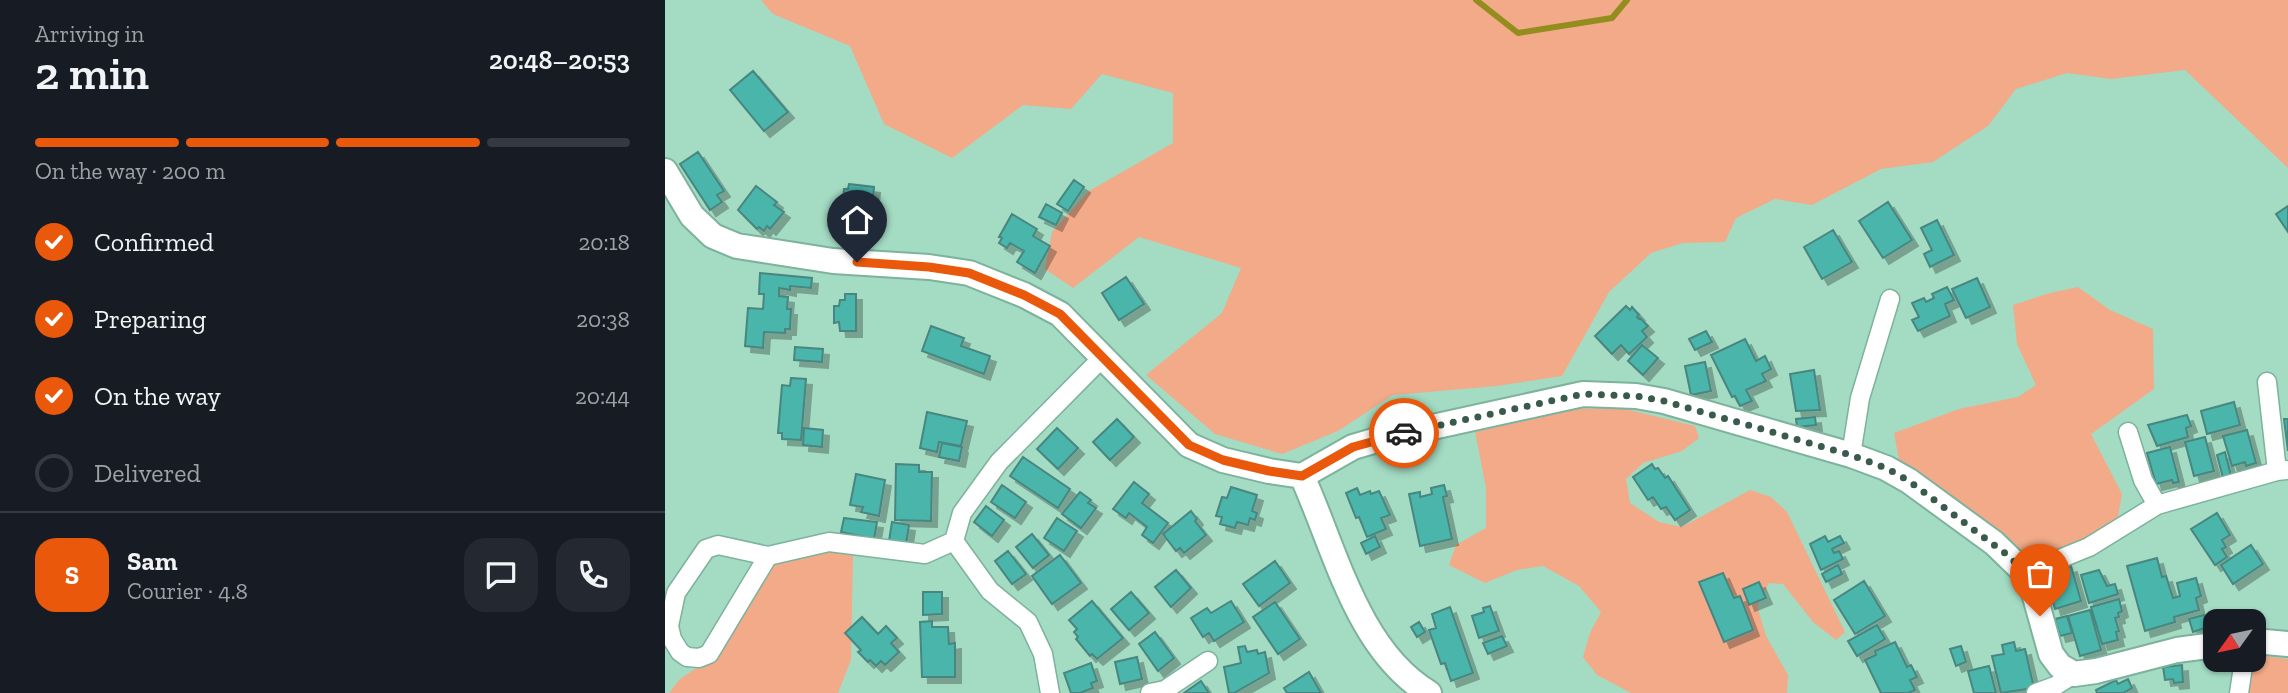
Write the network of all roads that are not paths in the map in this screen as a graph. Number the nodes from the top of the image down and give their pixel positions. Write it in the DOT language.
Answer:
graph roads {
  1 [pos="665,171"];
  2 [pos="1890,299"];
  3 [pos="1104,356"];
  4 [pos="2267,382"];
  5 [pos="2129,432"];
  6 [pos="1851,455"];
  7 [pos="2282,470"];
  8 [pos="1302,476"];
  9 [pos="2157,505"];
  10 [pos="954,541"];
  11 [pos="768,556"];
  12 [pos="2025,573"];
  13 [pos="2266,642"];
  14 [pos="2288,644"];
  15 [pos="2203,647"];
  16 [pos="1208,661"];
  17 [pos="2242,672"];
  18 [pos="2074,674"];
  19 [pos="1050,693"];
  20 [pos="1150,693"];
  21 [pos="1429,693"];
  22 [pos="2036,693"];
  23 [pos="2239,693"];
  1 -- 3 [label="street"];
  2 -- 6 [label="street"];
  3 -- 8 [label="street"];
  3 -- 10 [label="street"];
  4 -- 7 [label="street"];
  5 -- 9 [label="street"];
  6 -- 8 [label="street"];
  6 -- 12 [label="street"];
  7 -- 9 [label="street"];
  8 -- 21 [label="street"];
  9 -- 12 [label="street"];
  10 -- 11 [label="street"];
  10 -- 19 [label="street"];
  11 -- 11 [label="street"];
  12 -- 18 [label="street"];
  13 -- 14 [label="street"];
  15 -- 18 [label="street"];
  16 -- 20 [label="street"];
  17 -- 23 [label="street"];
  18 -- 22 [label="street"];
}
